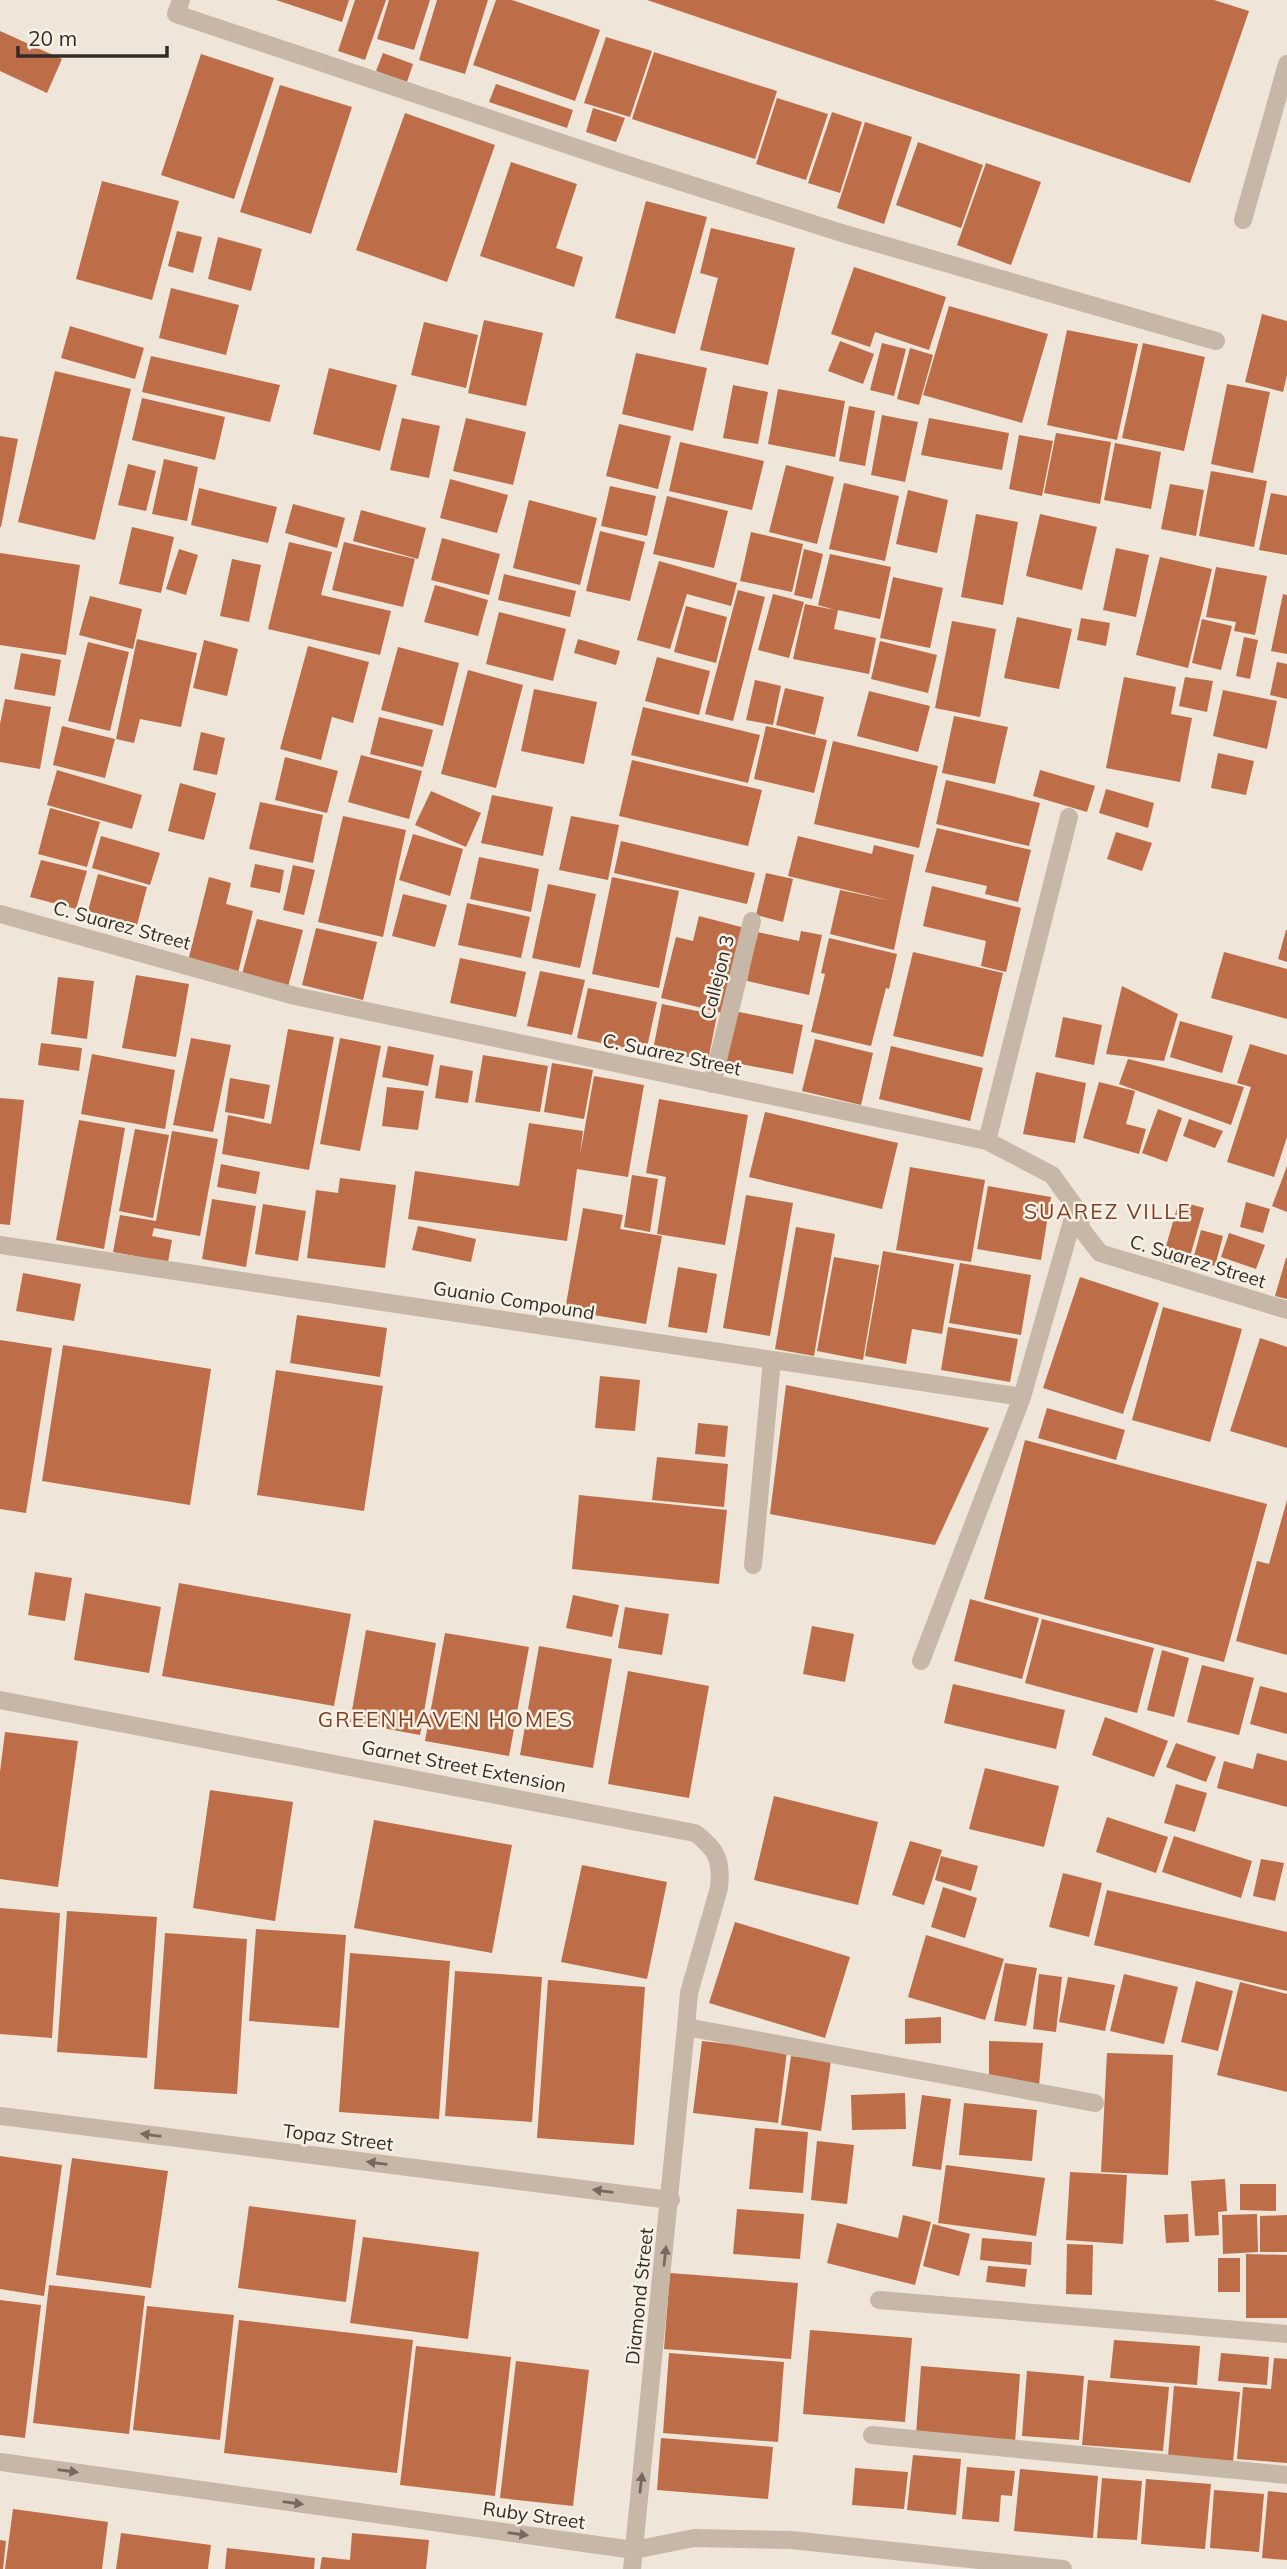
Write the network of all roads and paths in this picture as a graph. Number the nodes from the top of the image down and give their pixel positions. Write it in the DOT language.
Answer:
graph roads {
  1 [pos="179,7"];
  2 [pos="1287,64"];
  3 [pos="1243,220"];
  4 [pos="1216,341"];
  5 [pos="1069,817"];
  6 [pos="0,914"];
  7 [pos="752,921"];
  8 [pos="712,1084"];
  9 [pos="987,1141"];
  10 [pos="1076,1208"];
  11 [pos="0,1245"];
  12 [pos="1287,1310"];
  13 [pos="772,1360"];
  14 [pos="1022,1397"];
  15 [pos="753,1565"];
  16 [pos="921,1661"];
  17 [pos="0,1700"];
  18 [pos="709,1844"];
  19 [pos="686,2027"];
  20 [pos="1095,2103"];
  21 [pos="0,2116"];
  22 [pos="671,2200"];
  23 [pos="879,2300"];
  24 [pos="1287,2334"];
  25 [pos="872,2435"];
  26 [pos="0,2462"];
  27 [pos="1287,2475"];
  28 [pos="634,2550"];
  29 [pos="632,2569"];
  30 [pos="1063,2569"];
  1 -- 4 [label="street"];
  2 -- 3 [label="street"];
  5 -- 9 [label="street"];
  6 -- 8 [label="street, C. Suarez Street"];
  7 -- 8 [label="street, Callejon 3"];
  8 -- 9 [label="street, C. Suarez Street"];
  9 -- 10 [label="street, C. Suarez Street"];
  10 -- 12 [label="street, C. Suarez Street"];
  10 -- 14 [label="street"];
  11 -- 13 [label="street, Guanio Compound"];
  13 -- 14 [label="street, Guanio Compound"];
  13 -- 15 [label="street"];
  14 -- 16 [label="street"];
  17 -- 18 [label="street, Garnet Street Extension"];
  18 -- 19 [label="street, Diamond Street"];
  19 -- 20 [label="street"];
  19 -- 22 [label="street, Diamond Street"];
  22 -- 21 [label="street, Topaz Street, one-way"];
  28 -- 22 [label="street, Diamond Street, one-way"];
  23 -- 24 [label="street"];
  25 -- 27 [label="street"];
  26 -- 28 [label="street, Ruby Street, one-way"];
  28 -- 29 [label="street, Diamond Street"];
  28 -- 30 [label="street, Ruby Street"];
}
